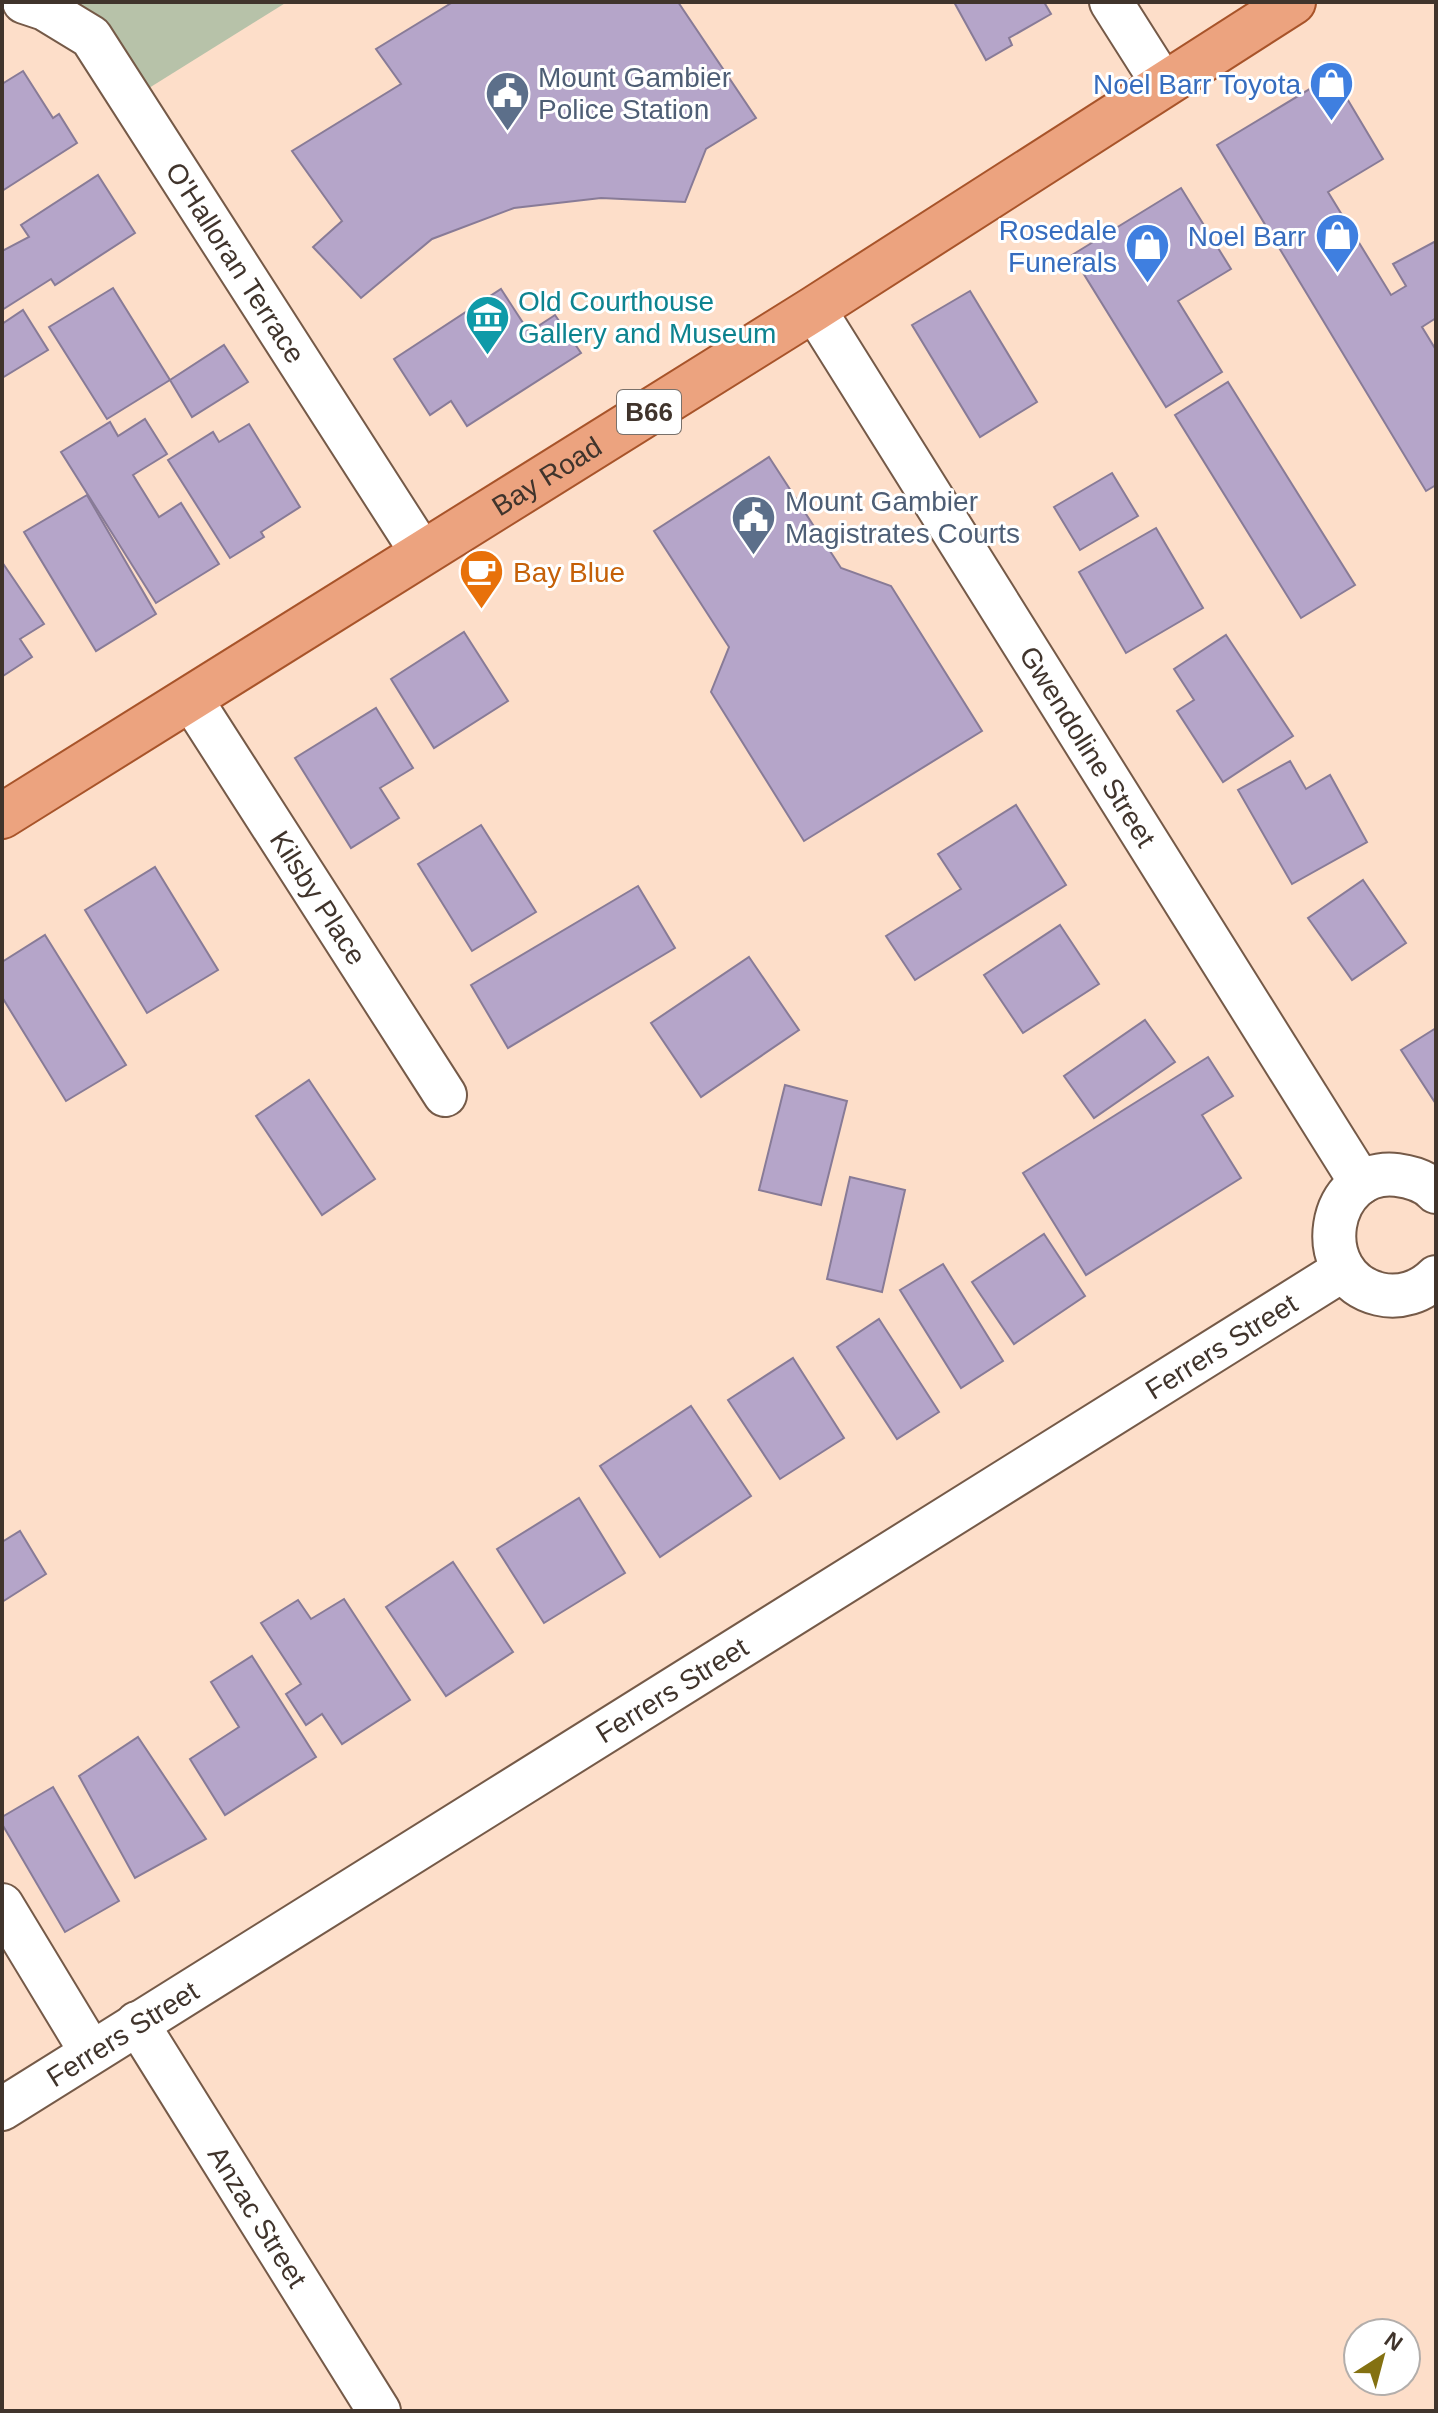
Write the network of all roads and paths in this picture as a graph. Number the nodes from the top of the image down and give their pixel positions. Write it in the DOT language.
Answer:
graph roads {
  1 [pos="1111,2"];
  2 [pos="1293,2"];
  3 [pos="39,4"];
  4 [pos="1163,84"];
  5 [pos="814,309"];
  6 [pos="422,553"];
  7 [pos="191,699"];
  8 [pos="2,816"];
  9 [pos="445,1095"];
  10 [pos="1361,1183"];
  11 [pos="1436,1192"];
  12 [pos="1343,1270"];
  13 [pos="1433,1289"];
  14 [pos="2,1905"];
  15 [pos="137,2023"];
  16 [pos="91,2052"];
  17 [pos="2,2109"];
  18 [pos="379,2411"];
  1 -- 4 [label="street"];
  2 -- 4 [label="main road, Bay Road / B66"];
  3 -- 6 [label="street, O'Halloran Terrace"];
  4 -- 5 [label="main road, Bay Road / B66"];
  5 -- 6 [label="main road, Bay Road / B66"];
  5 -- 10 [label="street, Gwendoline Street"];
  6 -- 7 [label="main road, Bay Road / B66"];
  7 -- 8 [label="main road, Bay Road / B66"];
  7 -- 9 [label="street, Kilsby Place"];
  10 -- 11 [label="street"];
  10 -- 12 [label="street"];
  12 -- 13 [label="street"];
  12 -- 15 [label="street, Ferrers Street"];
  14 -- 16 [label="street"];
  15 -- 16 [label="street, Ferrers Street"];
  15 -- 18 [label="street, Anzac Street"];
  16 -- 17 [label="street, Ferrers Street"];
}
